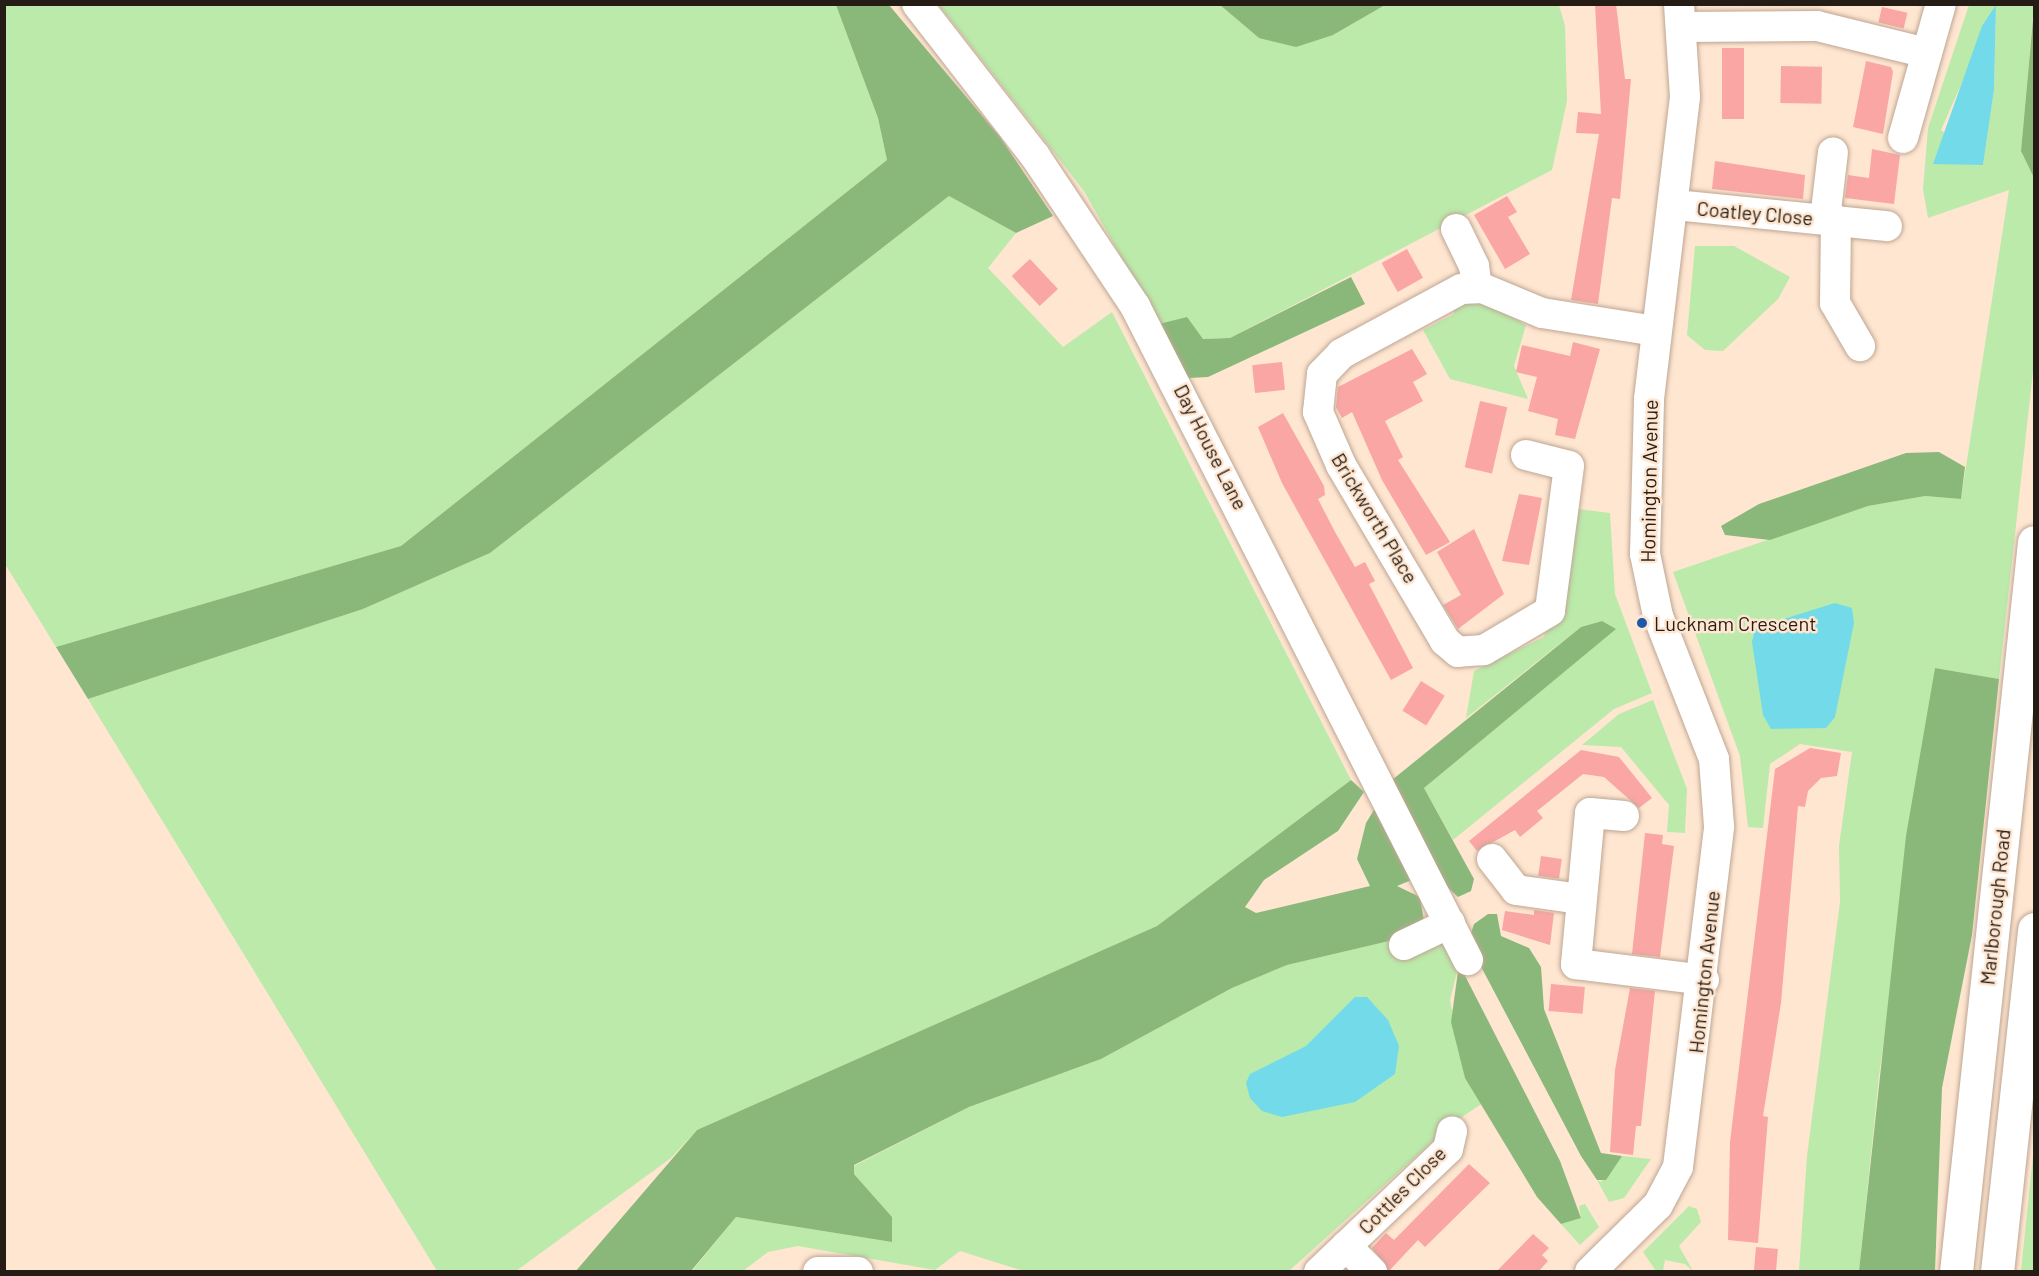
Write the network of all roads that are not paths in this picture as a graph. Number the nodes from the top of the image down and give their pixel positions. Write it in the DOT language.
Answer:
graph roads {
  1 [pos="917,4"];
  2 [pos="1941,4"];
  3 [pos="1682,16"];
  4 [pos="1927,53"];
  5 [pos="1903,138"];
  6 [pos="1833,152"];
  7 [pos="1675,205"];
  8 [pos="1830,220"];
  9 [pos="1887,226"];
  10 [pos="1456,229"];
  11 [pos="1477,288"];
  12 [pos="1656,331"];
  13 [pos="1860,346"];
  14 [pos="1526,455"];
  15 [pos="2034,542"];
  16 [pos="1624,816"];
  17 [pos="1492,859"];
  18 [pos="1581,899"];
  19 [pos="1450,923"];
  20 [pos="2034,929"];
  21 [pos="1404,945"];
  22 [pos="1468,960"];
  23 [pos="1704,980"];
  24 [pos="1452,1131"];
  25 [pos="1346,1246"];
  26 [pos="818,1272"];
  27 [pos="858,1272"];
  28 [pos="1319,1272"];
  29 [pos="1372,1272"];
  30 [pos="1590,1272"];
  31 [pos="1956,1272"];
  32 [pos="1997,1272"];
  1 -- 19 [label="street, Day House Lane"];
  2 -- 4 [label="street"];
  3 -- 4 [label="street"];
  3 -- 7 [label="street, Homington Avenue"];
  4 -- 5 [label="street"];
  6 -- 8 [label="street"];
  7 -- 8 [label="street, Coatley Close"];
  7 -- 12 [label="street, Homington Avenue"];
  8 -- 9 [label="street, Coatley Close"];
  8 -- 13 [label="street, Coatley Close"];
  10 -- 11 [label="street"];
  11 -- 12 [label="street"];
  11 -- 14 [label="street, Brickworth Place"];
  12 -- 23 [label="street, Homington Avenue"];
  15 -- 31 [label="highway, Marlborough Road"];
  16 -- 18 [label="street"];
  17 -- 18 [label="street"];
  18 -- 23 [label="street"];
  19 -- 21 [label="street"];
  19 -- 22 [label="street, Day House Lane"];
  20 -- 32 [label="highway, Marlborough Road"];
  23 -- 30 [label="street, Homington Avenue"];
  24 -- 25 [label="street, Cottles Close"];
  25 -- 28 [label="street, Cottles Close"];
  25 -- 29 [label="street, Cottles Close"];
  26 -- 27 [label="street"];
}
